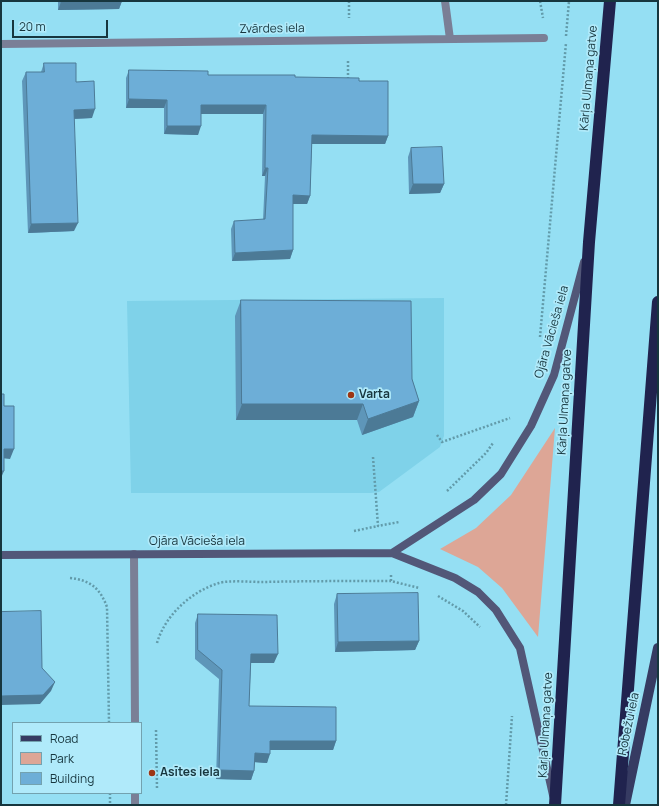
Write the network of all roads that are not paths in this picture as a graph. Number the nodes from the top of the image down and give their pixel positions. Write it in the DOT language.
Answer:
graph roads {
  1 [pos="445,1"];
  2 [pos="610,1"];
  3 [pos="450,38"];
  4 [pos="544,38"];
  5 [pos="1,44"];
  6 [pos="589,242"];
  7 [pos="658,302"];
  8 [pos="655,332"];
  9 [pos="658,349"];
  10 [pos="392,553"];
  11 [pos="134,554"];
  12 [pos="1,555"];
  13 [pos="658,648"];
  14 [pos="134,722"];
  15 [pos="135,794"];
  16 [pos="135,805"];
  17 [pos="555,805"];
  18 [pos="619,805"];
  19 [pos="625,805"];
  1 -- 3 [label="street"];
  2 -- 6 [label="highway, Kārļa Ulmaņa gatve"];
  3 -- 4 [label="street, Zvārdes iela"];
  3 -- 5 [label="street, Zvārdes iela"];
  6 -- 10 [label="main road, Ojāra Vācieša iela"];
  6 -- 17 [label="highway, Kārļa Ulmaņa gatve"];
  7 -- 8 [label="highway"];
  8 -- 9 [label="main road"];
  8 -- 18 [label="highway"];
  10 -- 11 [label="main road, Ojāra Vācieša iela"];
  10 -- 17 [label="main road, Ojāra Vācieša iela"];
  11 -- 12 [label="main road, Ojāra Vācieša iela"];
  11 -- 14 [label="street"];
  13 -- 19 [label="main road, Robežu iela"];
  15 -- 16 [label="street"];
}
